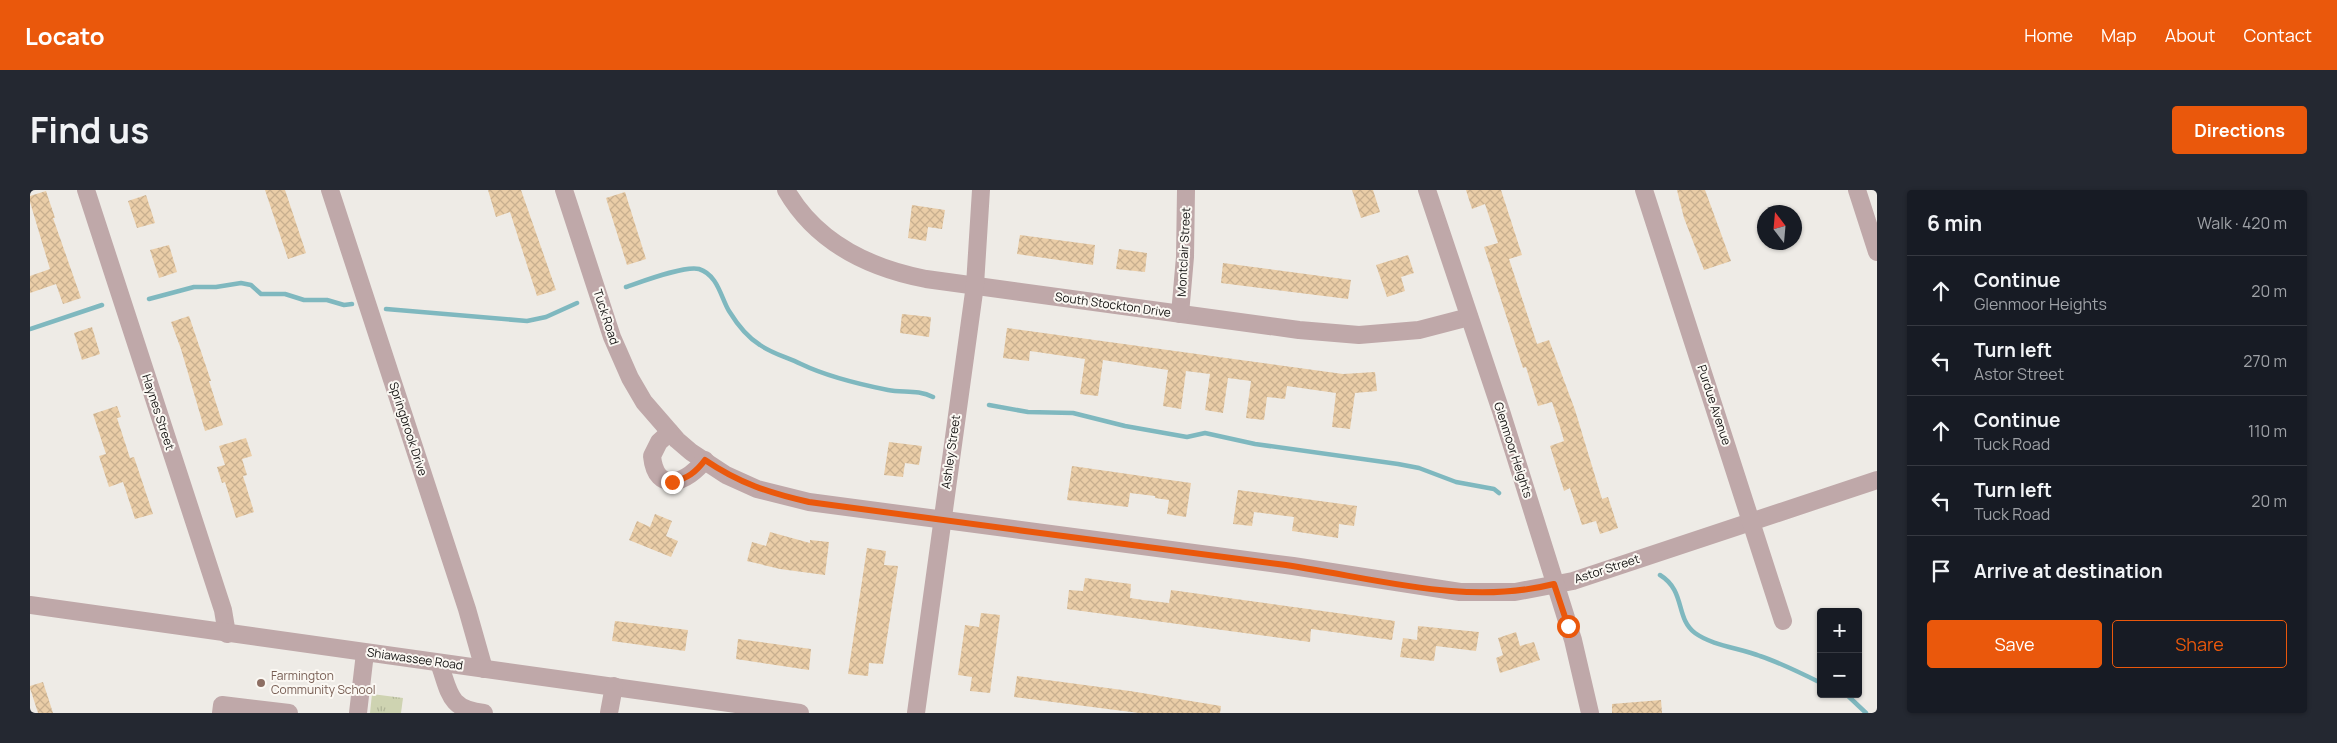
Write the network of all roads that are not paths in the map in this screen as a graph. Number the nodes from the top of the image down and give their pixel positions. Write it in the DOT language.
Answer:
graph roads {
  1 [pos="86,190"];
  2 [pos="330,190"];
  3 [pos="564,190"];
  4 [pos="786,190"];
  5 [pos="981,190"];
  6 [pos="1186,190"];
  7 [pos="1427,190"];
  8 [pos="1644,190"];
  9 [pos="1857,190"];
  10 [pos="1877,252"];
  11 [pos="975,285"];
  12 [pos="1180,314"];
  13 [pos="1469,317"];
  14 [pos="670,432"];
  15 [pos="705,460"];
  16 [pos="1877,480"];
  17 [pos="942,520"];
  18 [pos="1751,522"];
  19 [pos="1554,584"];
  20 [pos="30,605"];
  21 [pos="1783,621"];
  22 [pos="227,634"];
  23 [pos="365,653"];
  24 [pos="438,662"];
  25 [pos="484,669"];
  26 [pos="614,686"];
  27 [pos="744,710"];
  28 [pos="221,713"];
  29 [pos="290,713"];
  30 [pos="358,713"];
  31 [pos="484,713"];
  32 [pos="609,713"];
  33 [pos="800,713"];
  34 [pos="916,713"];
  35 [pos="1590,713"];
  1 -- 22 [label="street, Haynes Street"];
  2 -- 25 [label="street, Springbrook Drive"];
  3 -- 14 [label="street, Tuck Road"];
  4 -- 11 [label="street, South Stockton Drive"];
  5 -- 11 [label="street, Ashley Street"];
  6 -- 12 [label="street, Montclair Street"];
  7 -- 13 [label="street, Glenmoor Heights"];
  8 -- 18 [label="street, Purdue Avenue"];
  9 -- 10 [label="street"];
  11 -- 12 [label="street, South Stockton Drive"];
  11 -- 17 [label="street, Ashley Street"];
  12 -- 13 [label="street, South Stockton Drive"];
  13 -- 19 [label="street, Glenmoor Heights"];
  14 -- 15 [label="street, Tuck Road"];
  14 -- 15 [label="street"];
  15 -- 17 [label="street, Tuck Road"];
  16 -- 18 [label="street, Astor Street"];
  17 -- 19 [label="street, Astor Street"];
  17 -- 34 [label="street, Ashley Street"];
  18 -- 19 [label="street, Astor Street"];
  18 -- 21 [label="street, Purdue Avenue"];
  19 -- 35 [label="street, Glenmoor Heights"];
  20 -- 22 [label="street, Shiawassee Road"];
  22 -- 23 [label="street, Shiawassee Road"];
  23 -- 24 [label="street, Shiawassee Road"];
  23 -- 30 [label="street"];
  24 -- 25 [label="street, Shiawassee Road"];
  24 -- 31 [label="street"];
  25 -- 26 [label="street, Shiawassee Road"];
  26 -- 27 [label="street, Shiawassee Road"];
  26 -- 32 [label="street"];
  27 -- 33 [label="street, Shiawassee Road"];
  28 -- 29 [label="street"];
}
